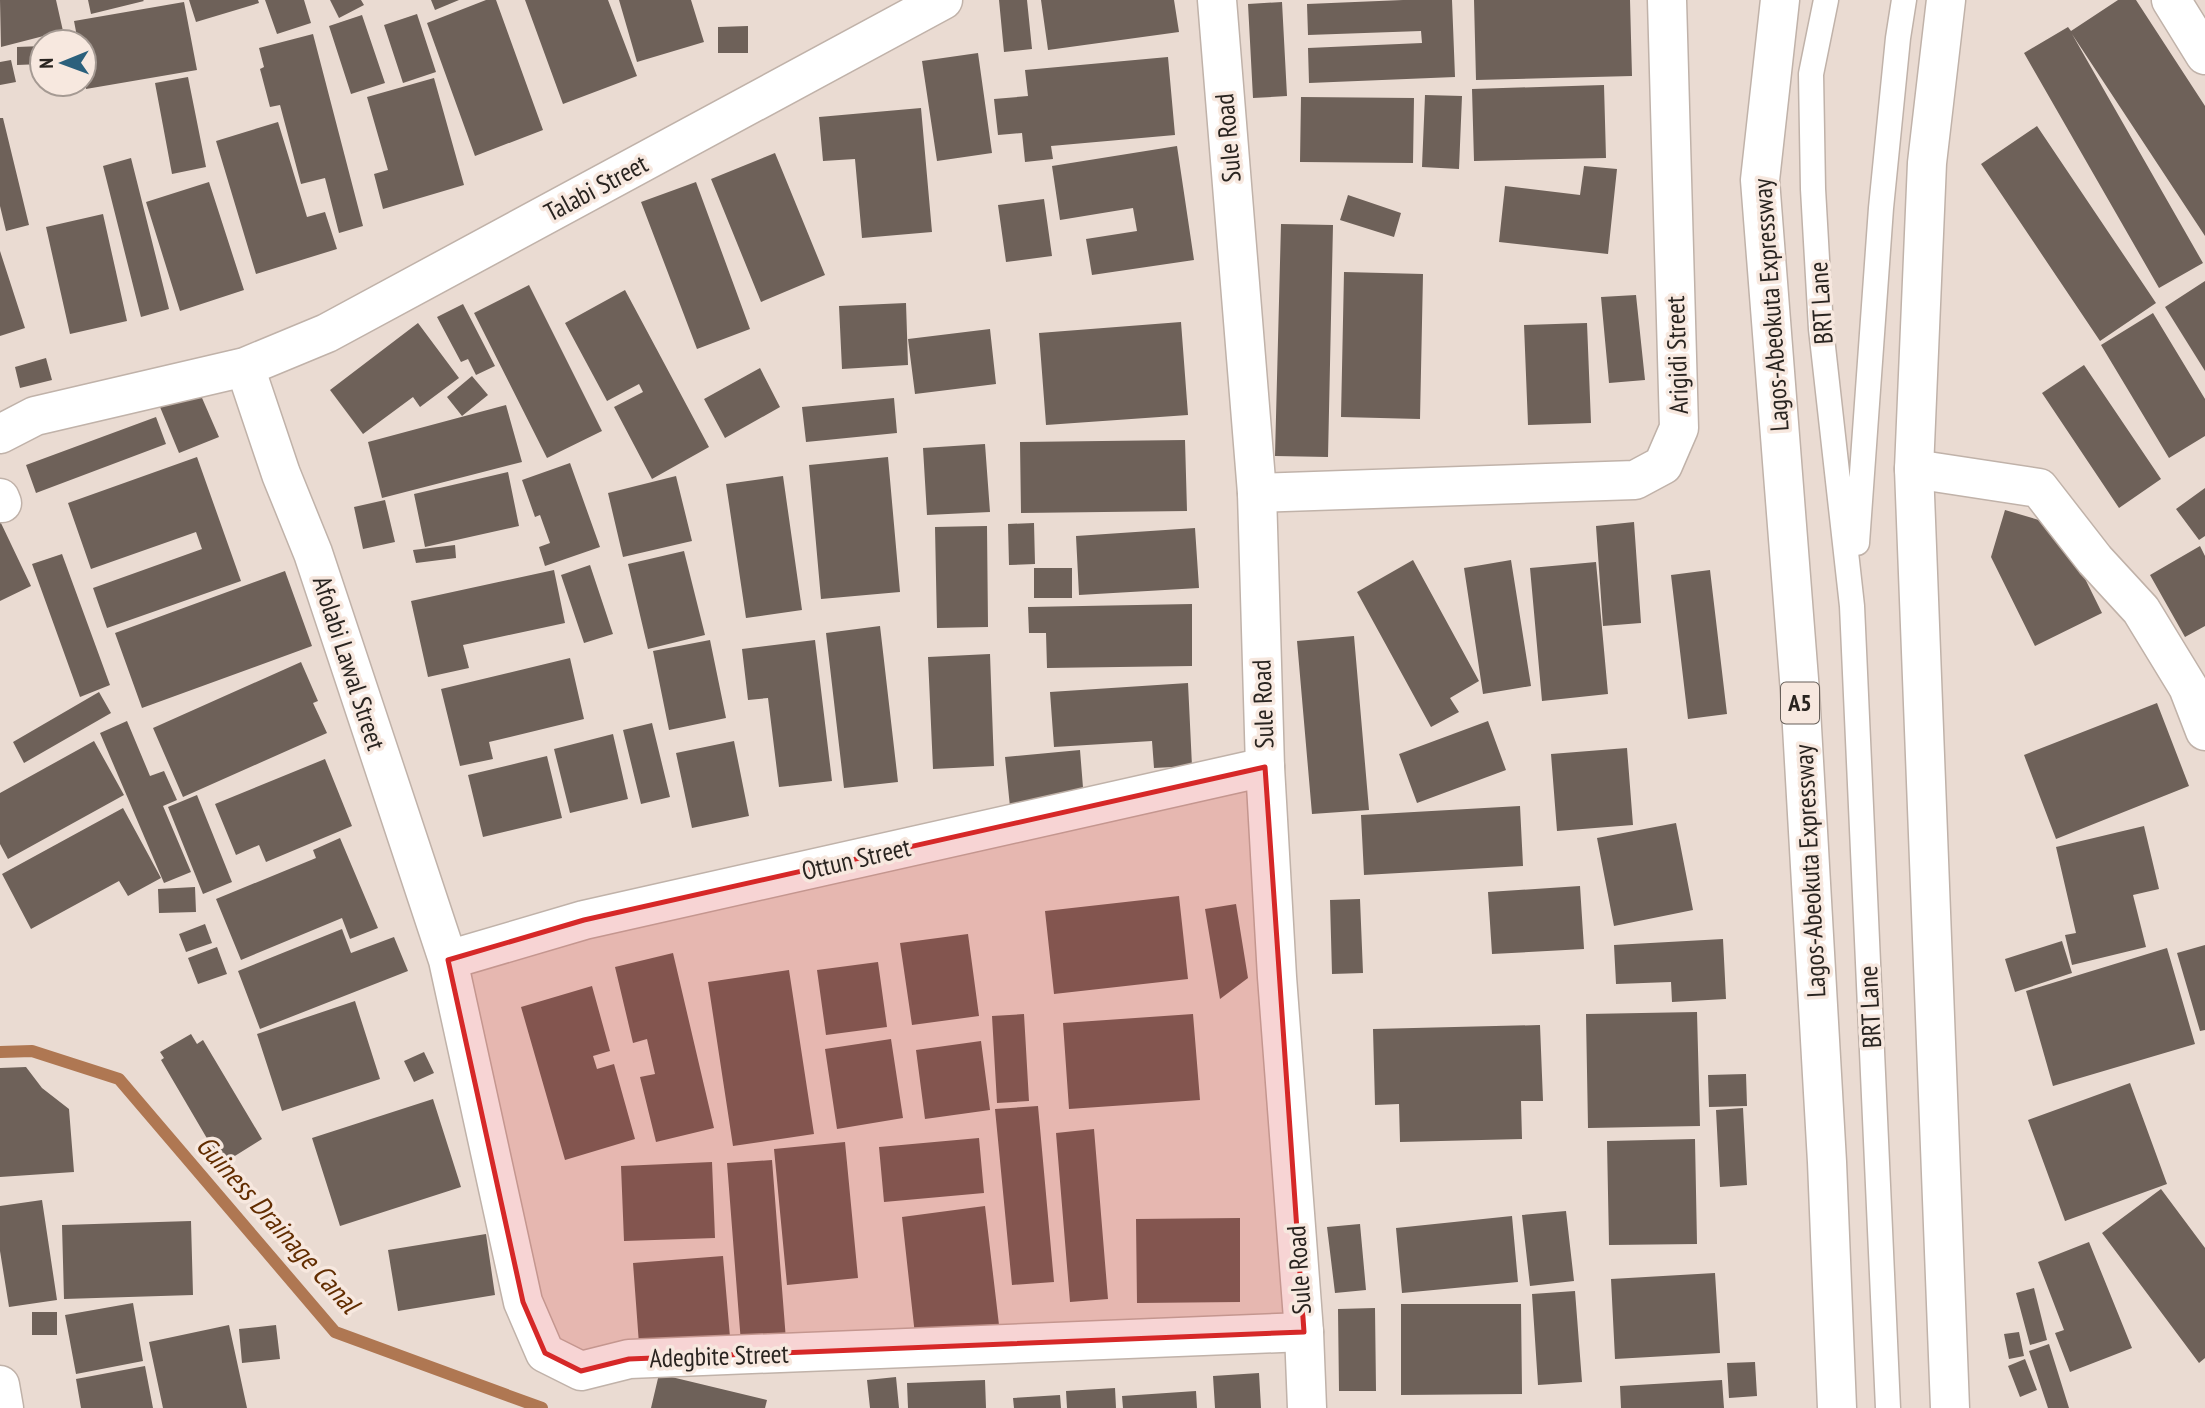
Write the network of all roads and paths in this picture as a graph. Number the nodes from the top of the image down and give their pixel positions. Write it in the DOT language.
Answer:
graph roads {
  1 [pos="943,0"];
  2 [pos="1217,0"];
  3 [pos="1667,0"];
  4 [pos="1780,0"];
  5 [pos="1826,0"];
  6 [pos="1904,0"];
  7 [pos="1946,0"];
  8 [pos="2171,0"];
  9 [pos="2205,55"];
  10 [pos="245,367"];
  11 [pos="0,434"];
  12 [pos="1914,469"];
  13 [pos="1257,493"];
  14 [pos="1852,607"];
  15 [pos="2205,731"];
  16 [pos="1265,767"];
  17 [pos="448,960"];
  18 [pos="1304,1332"];
  19 [pos="0,1385"];
  20 [pos="4,1408"];
  21 [pos="1307,1408"];
  22 [pos="1837,1408"];
  23 [pos="1888,1408"];
  24 [pos="1950,1408"];
  1 -- 10 [label="main road, Talabi Street"];
  2 -- 13 [label="main road, Sule Road"];
  3 -- 13 [label="main road, Arigidi Street"];
  4 -- 22 [label="main road, Lagos-Abeokuta Expressway / A5"];
  5 -- 14 [label="lane, BRT Lane"];
  6 -- 14 [label="lane, BRT Lane"];
  7 -- 12 [label="main road"];
  8 -- 9 [label="main road"];
  10 -- 11 [label="main road, Talabi Street"];
  10 -- 17 [label="main road, Afolabi Lawal Street"];
  12 -- 15 [label="main road"];
  12 -- 24 [label="main road"];
  13 -- 16 [label="main road, Sule Road"];
  14 -- 23 [label="lane, BRT Lane"];
  16 -- 17 [label="main road, Ottun Street"];
  16 -- 18 [label="main road, Sule Road"];
  17 -- 18 [label="main road, Adegbite Street"];
  18 -- 21 [label="main road, Sule Road"];
  19 -- 20 [label="main road"];
}
